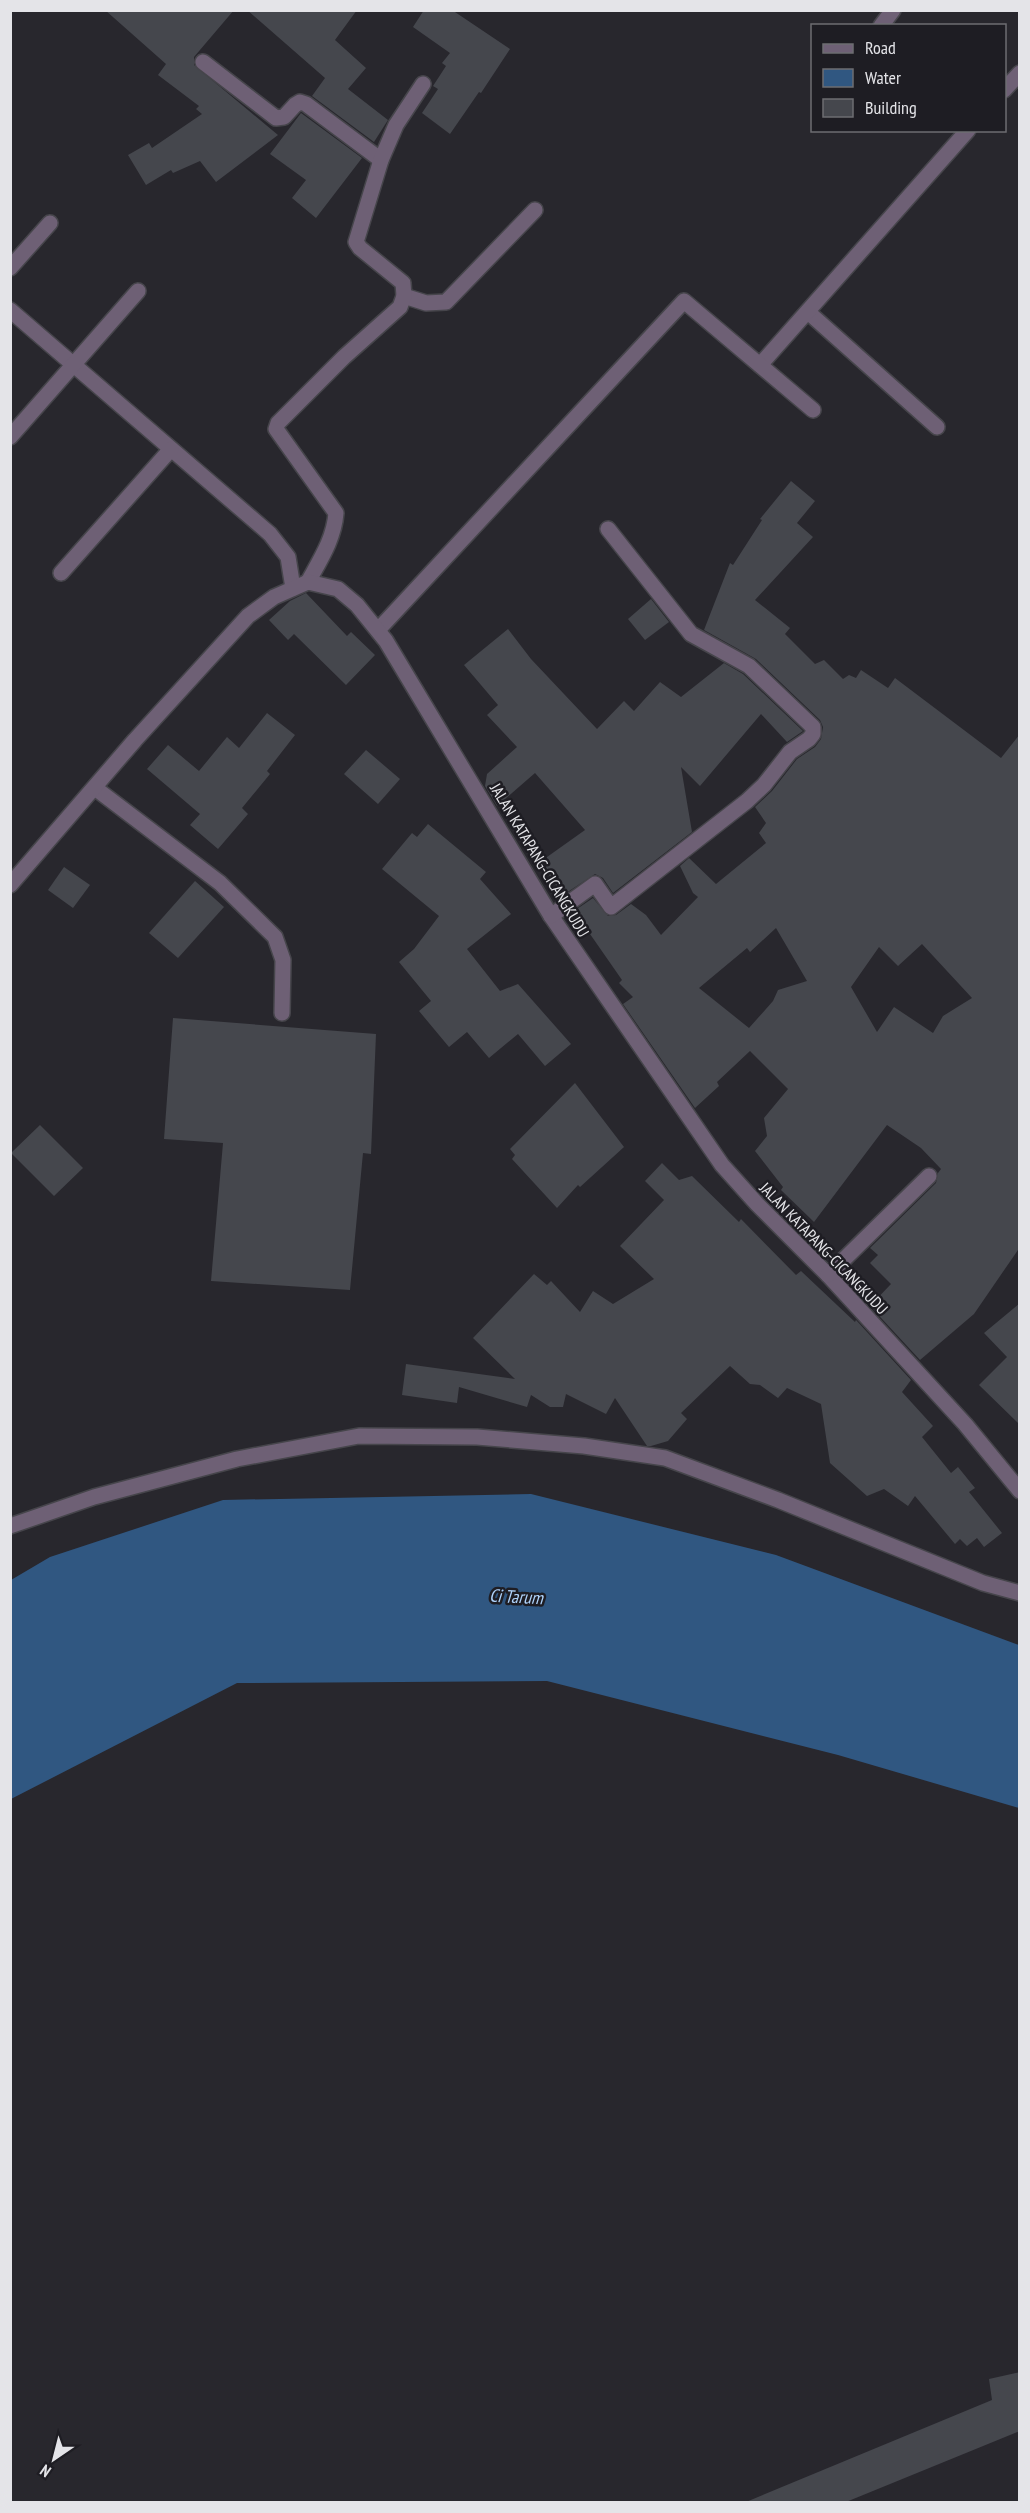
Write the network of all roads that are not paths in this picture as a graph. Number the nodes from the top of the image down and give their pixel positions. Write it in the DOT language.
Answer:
graph roads {
  1 [pos="893,10"];
  2 [pos="882,24"];
  3 [pos="203,62"];
  4 [pos="1020,73"];
  5 [pos="423,84"];
  6 [pos="1006,89"];
  7 [pos="966,132"];
  8 [pos="381,160"];
  9 [pos="535,210"];
  10 [pos="50,223"];
  11 [pos="10,268"];
  12 [pos="138,291"];
  13 [pos="404,296"];
  14 [pos="10,310"];
  15 [pos="808,312"];
  16 [pos="73,364"];
  17 [pos="760,365"];
  18 [pos="813,410"];
  19 [pos="937,427"];
  20 [pos="10,437"];
  21 [pos="171,449"];
  22 [pos="608,529"];
  23 [pos="61,573"];
  24 [pos="308,582"];
  25 [pos="293,588"];
  26 [pos="378,630"];
  27 [pos="95,788"];
  28 [pos="10,885"];
  29 [pos="551,916"];
  30 [pos="282,1014"];
  31 [pos="929,1176"];
  32 [pos="828,1275"];
  33 [pos="1020,1491"];
  34 [pos="10,1526"];
  35 [pos="1020,1593"];
  1 -- 2 [label="street"];
  3 -- 8 [label="street"];
  4 -- 6 [label="street"];
  5 -- 8 [label="street"];
  7 -- 15 [label="street"];
  8 -- 13 [label="street"];
  9 -- 13 [label="street"];
  10 -- 11 [label="street"];
  12 -- 16 [label="street"];
  13 -- 24 [label="street"];
  14 -- 16 [label="street"];
  15 -- 17 [label="street"];
  15 -- 19 [label="street"];
  16 -- 20 [label="street"];
  16 -- 21 [label="street"];
  17 -- 18 [label="street"];
  17 -- 26 [label="street"];
  21 -- 23 [label="street"];
  21 -- 25 [label="street"];
  22 -- 29 [label="street"];
  24 -- 25 [label="street"];
  24 -- 26 [label="street, JALAN KATAPANG-CICANGKUDU"];
  25 -- 27 [label="street"];
  26 -- 29 [label="street, JALAN KATAPANG-CICANGKUDU"];
  27 -- 28 [label="street"];
  27 -- 30 [label="street"];
  29 -- 32 [label="street, JALAN KATAPANG-CICANGKUDU"];
  31 -- 32 [label="street"];
  32 -- 33 [label="street, JALAN KATAPANG-CICANGKUDU"];
  34 -- 35 [label="street"];
}
